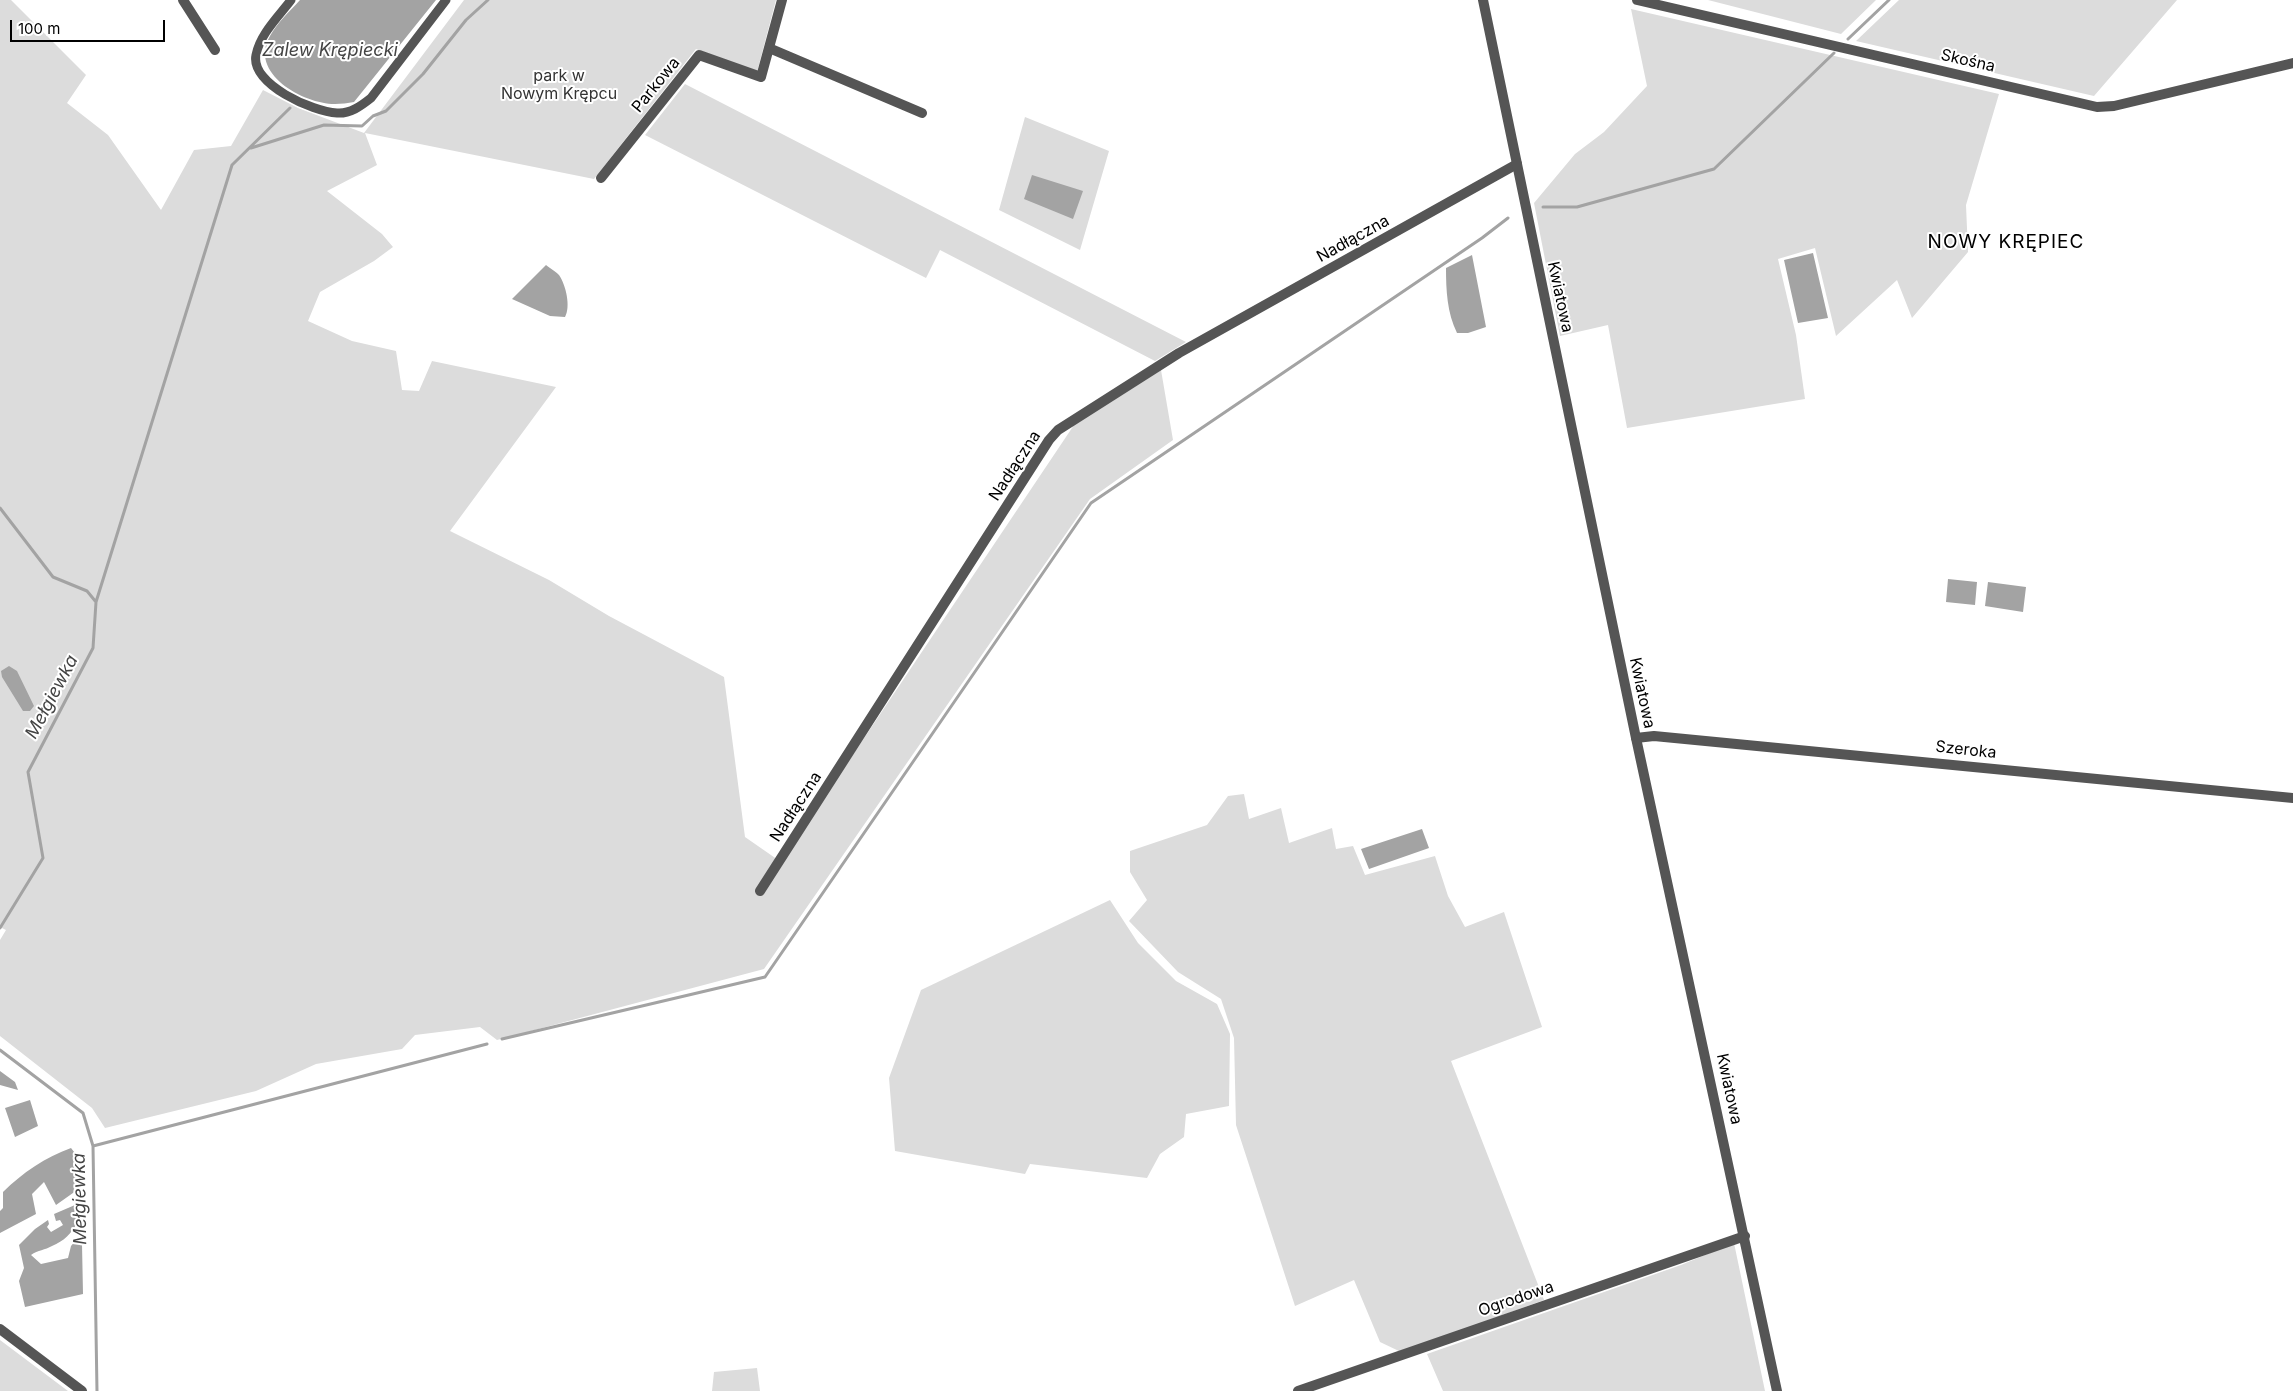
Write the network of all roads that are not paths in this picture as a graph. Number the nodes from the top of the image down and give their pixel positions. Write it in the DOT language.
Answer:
graph roads {
  1 [pos="183,0"];
  2 [pos="291,0"];
  3 [pos="446,0"];
  4 [pos="782,0"];
  5 [pos="1483,0"];
  6 [pos="1637,0"];
  7 [pos="769,48"];
  8 [pos="215,50"];
  9 [pos="2293,63"];
  10 [pos="922,113"];
  11 [pos="1517,164"];
  12 [pos="600,178"];
  13 [pos="1636,738"];
  14 [pos="2293,798"];
  15 [pos="760,891"];
  16 [pos="1745,1236"];
  17 [pos="0,1329"];
  18 [pos="82,1391"];
  19 [pos="1298,1391"];
  20 [pos="1778,1391"];
  1 -- 8 [label="street"];
  2 -- 3 [label="street"];
  4 -- 7 [label="street, Parkowa"];
  5 -- 11 [label="street, Kwiatowa"];
  6 -- 9 [label="street, Skośna"];
  7 -- 10 [label="street"];
  7 -- 12 [label="street, Parkowa"];
  11 -- 13 [label="street, Kwiatowa"];
  11 -- 15 [label="street, Nadłączna"];
  13 -- 14 [label="street, Szeroka"];
  13 -- 16 [label="street, Kwiatowa"];
  16 -- 19 [label="street, Ogrodowa"];
  16 -- 20 [label="street, Kwiatowa"];
  17 -- 18 [label="street"];
}
